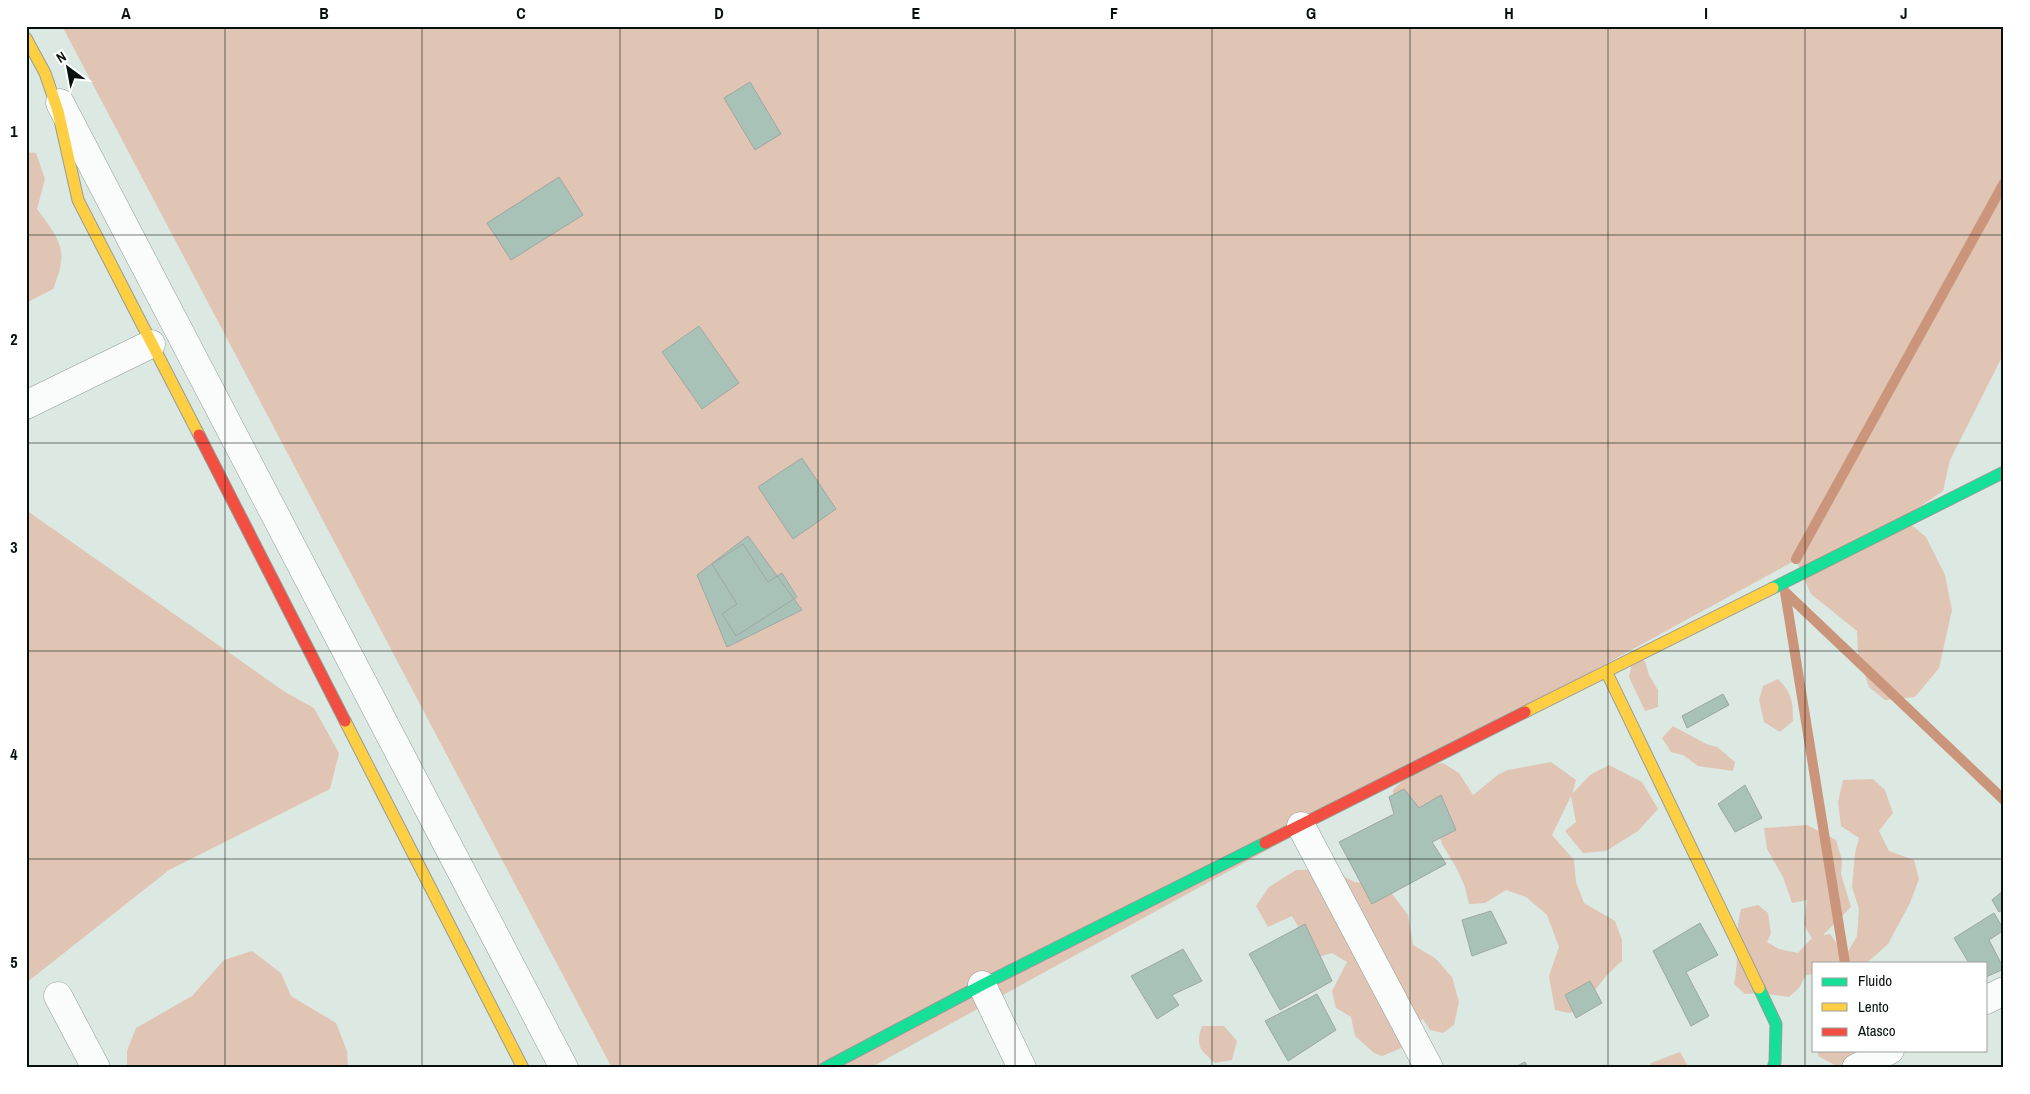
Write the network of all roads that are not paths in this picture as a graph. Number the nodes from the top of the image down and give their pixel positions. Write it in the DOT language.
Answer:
graph roads {
  1 [pos="26,38"];
  2 [pos="45,73"];
  3 [pos="151,344"];
  4 [pos="26,405"];
  5 [pos="2004,472"];
  6 [pos="1606,671"];
  7 [pos="1301,826"];
  8 [pos="982,985"];
  9 [pos="2004,991"];
  10 [pos="58,996"];
  11 [pos="1988,999"];
  12 [pos="1886,1052"];
  13 [pos="96,1068"];
  14 [pos="523,1068"];
  15 [pos="564,1068"];
  16 [pos="825,1068"];
  17 [pos="1022,1068"];
  18 [pos="1429,1068"];
  19 [pos="1772,1068"];
  20 [pos="1856,1068"];
  1 -- 2 [label="street"];
  2 -- 3 [label="street"];
  2 -- 15 [label="street"];
  3 -- 4 [label="street"];
  3 -- 14 [label="street"];
  5 -- 6 [label="street"];
  6 -- 7 [label="street"];
  6 -- 19 [label="street"];
  7 -- 8 [label="street"];
  7 -- 18 [label="street"];
  8 -- 16 [label="street"];
  8 -- 17 [label="street"];
  9 -- 11 [label="street"];
  10 -- 13 [label="street"];
  12 -- 20 [label="street"];
}
